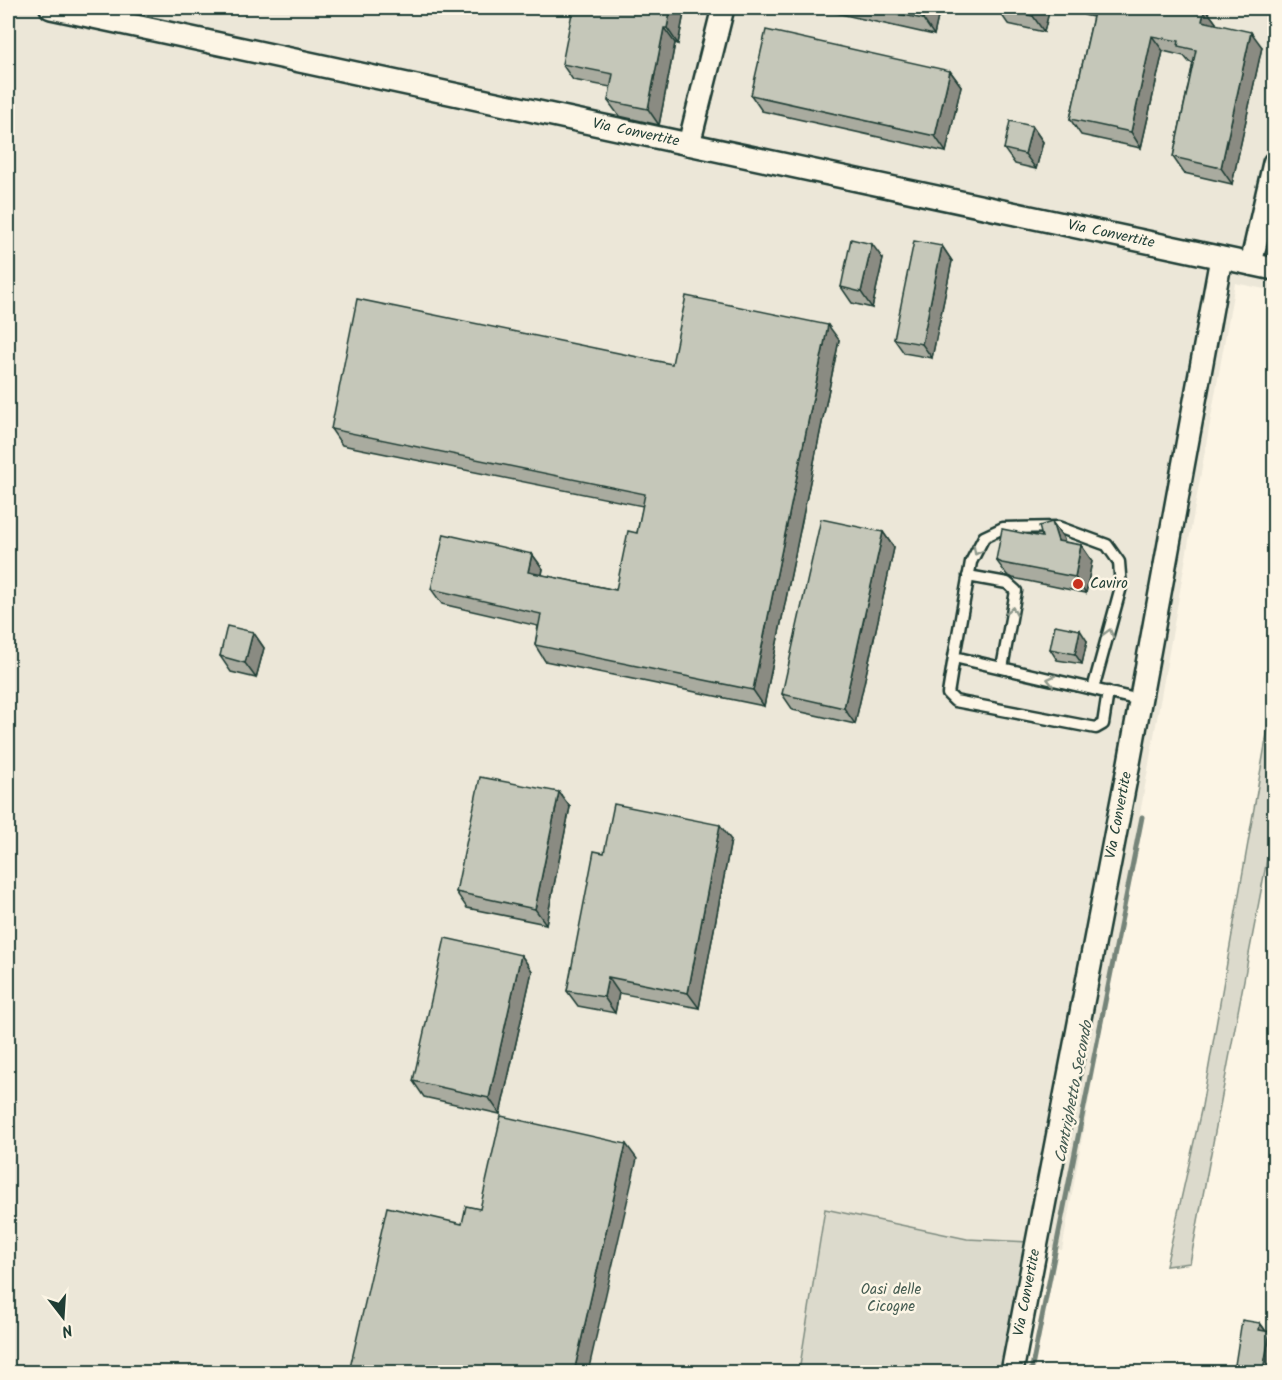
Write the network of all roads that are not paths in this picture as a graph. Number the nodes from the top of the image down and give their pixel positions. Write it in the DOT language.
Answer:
graph roads {
  1 [pos="51,8"];
  2 [pos="723,8"];
  3 [pos="689,144"];
  4 [pos="1275,163"];
  5 [pos="1221,258"];
  6 [pos="1251,264"];
  7 [pos="1275,269"];
  8 [pos="968,576"];
  9 [pos="954,657"];
  10 [pos="1002,668"];
  11 [pos="1093,689"];
  12 [pos="1108,692"];
  13 [pos="1140,700"];
  14 [pos="1012,1372"];
  1 -- 3 [label="street, Via Convertite"];
  2 -- 3 [label="street"];
  3 -- 5 [label="street, Via Convertite"];
  4 -- 6 [label="street"];
  5 -- 6 [label="street, Via Convertite"];
  5 -- 13 [label="street, Via Convertite"];
  6 -- 7 [label="street, Via Convertite"];
  8 -- 9 [label="lane"];
  10 -- 8 [label="lane, one-way"];
  11 -- 8 [label="lane, one-way"];
  9 -- 10 [label="lane"];
  9 -- 12 [label="lane"];
  11 -- 10 [label="lane, one-way"];
  11 -- 12 [label="lane"];
  12 -- 13 [label="lane"];
  13 -- 14 [label="street, Via Convertite"];
}
